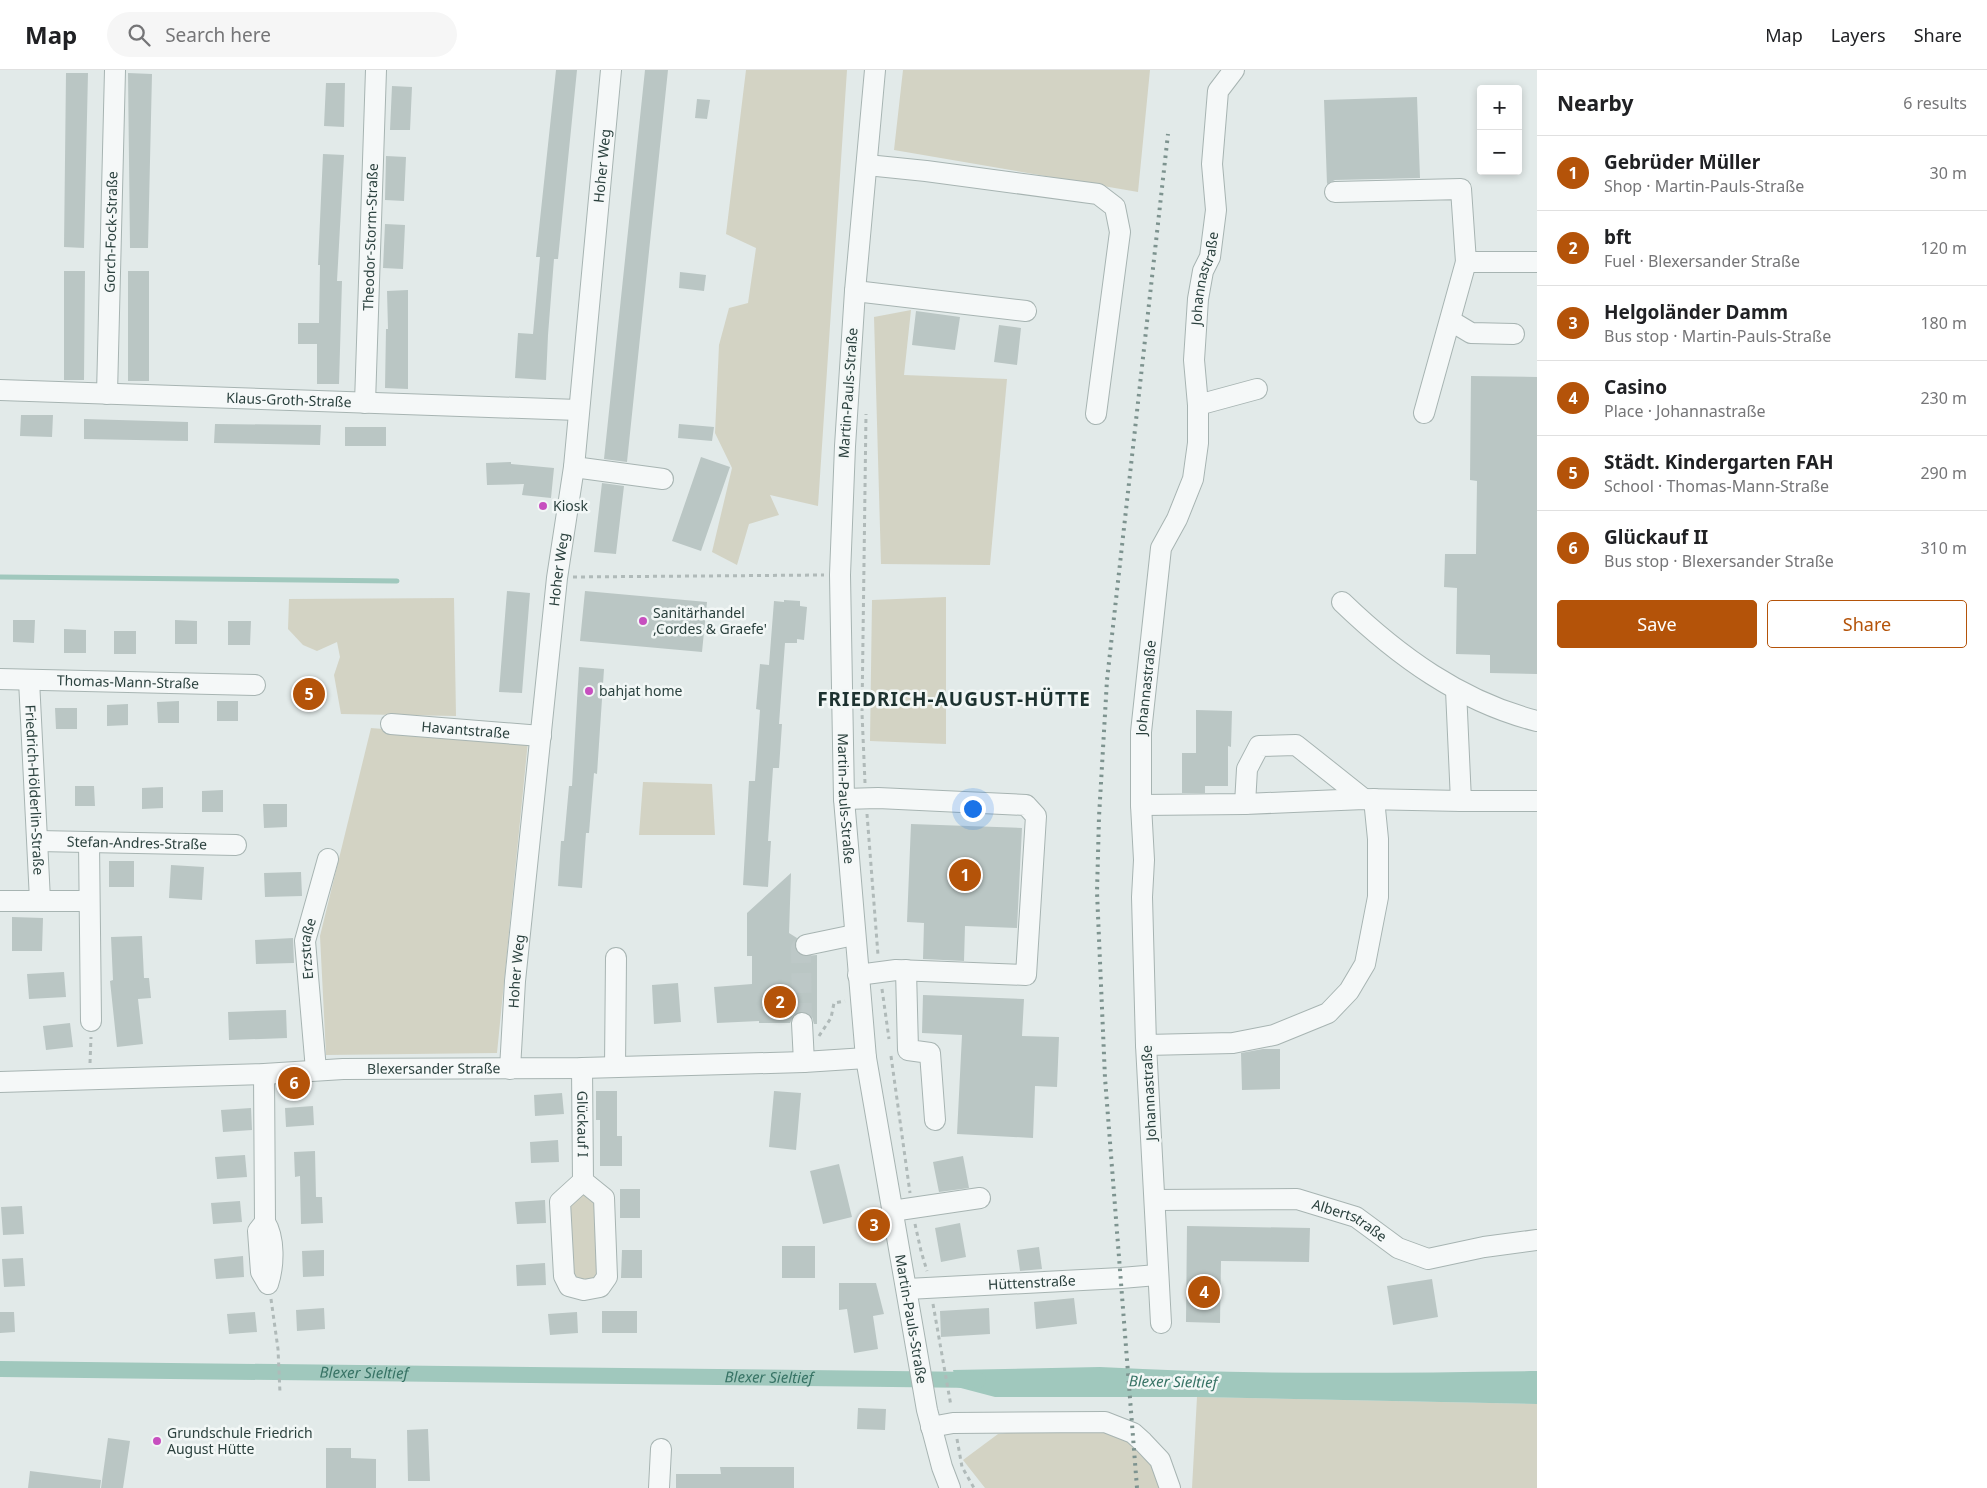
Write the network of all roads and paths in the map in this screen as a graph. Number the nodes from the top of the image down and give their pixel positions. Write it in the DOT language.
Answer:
graph roads {
  1 [pos="115,70"];
  2 [pos="376,70"];
  3 [pos="611,70"];
  4 [pos="875,70"];
  5 [pos="1234,70"];
  6 [pos="867,165"];
  7 [pos="1335,192"];
  8 [pos="1466,262"];
  9 [pos="1537,262"];
  10 [pos="855,291"];
  11 [pos="1026,311"];
  12 [pos="1451,321"];
  13 [pos="1514,334"];
  14 [pos="1257,389"];
  15 [pos="0,390"];
  16 [pos="107,394"];
  17 [pos="365,403"];
  18 [pos="1198,405"];
  19 [pos="578,410"];
  20 [pos="866,410"];
  21 [pos="1424,413"];
  22 [pos="1096,414"];
  23 [pos="574,467"];
  24 [pos="663,479"];
  25 [pos="840,575"];
  26 [pos="556,578"];
  27 [pos="1342,602"];
  28 [pos="0,679"];
  29 [pos="29,680"];
  30 [pos="255,685"];
  31 [pos="1456,690"];
  32 [pos="1537,721"];
  33 [pos="391,724"];
  34 [pos="541,736"];
  35 [pos="844,799"];
  36 [pos="865,799"];
  37 [pos="1369,799"];
  38 [pos="1461,801"];
  39 [pos="1537,801"];
  40 [pos="1245,804"];
  41 [pos="1141,805"];
  42 [pos="38,841"];
  43 [pos="89,842"];
  44 [pos="236,845"];
  45 [pos="328,859"];
  46 [pos="40,900"];
  47 [pos="0,901"];
  48 [pos="89,901"];
  49 [pos="854,935"];
  50 [pos="806,945"];
  51 [pos="616,958"];
  52 [pos="906,970"];
  53 [pos="879,972"];
  54 [pos="858,975"];
  55 [pos="834,1002"];
  56 [pos="91,1022"];
  57 [pos="802,1024"];
  58 [pos="1146,1045"];
  59 [pos="890,1046"];
  60 [pos="804,1053"];
  61 [pos="891,1055"];
  62 [pos="866,1058"];
  63 [pos="615,1067"];
  64 [pos="582,1068"];
  65 [pos="510,1069"];
  66 [pos="316,1070"];
  67 [pos="264,1074"];
  68 [pos="90,1080"];
  69 [pos="0,1082"];
  70 [pos="935,1120"];
  71 [pos="583,1181"];
  72 [pos="980,1198"];
  73 [pos="1155,1200"];
  74 [pos="912,1208"];
  75 [pos="892,1211"];
  76 [pos="1537,1240"];
  77 [pos="1157,1275"];
  78 [pos="268,1284"];
  79 [pos="933,1288"];
  80 [pos="907,1289"];
  81 [pos="1161,1323"];
  82 [pos="948,1389"];
  83 [pos="280,1393"];
  84 [pos="929,1419"];
  85 [pos="661,1449"];
  86 [pos="659,1488"];
  87 [pos="950,1488"];
  88 [pos="1170,1488"];
  1 -- 16 [label="street, Gorch-Fock-Straße"];
  2 -- 17 [label="street, Theodor-Storm-Straße"];
  3 -- 19 [label="street, Hoher Weg"];
  4 -- 6 [label="street, Martin-Pauls-Straße"];
  5 -- 18 [label="street, Johannastraße"];
  6 -- 10 [label="street, Martin-Pauls-Straße"];
  6 -- 22 [label="street"];
  7 -- 8 [label="street"];
  8 -- 9 [label="street"];
  8 -- 12 [label="street"];
  10 -- 11 [label="street"];
  10 -- 25 [label="street, Martin-Pauls-Straße"];
  12 -- 13 [label="street"];
  12 -- 21 [label="street"];
  14 -- 18 [label="street"];
  15 -- 16 [label="street, Klaus-Groth-Straße"];
  16 -- 17 [label="street, Klaus-Groth-Straße"];
  17 -- 19 [label="street, Klaus-Groth-Straße"];
  18 -- 41 [label="street, Johannastraße"];
  19 -- 23 [label="street, Hoher Weg"];
  20 -- 36 [label="path"];
  23 -- 24 [label="street"];
  23 -- 26 [label="street, Hoher Weg"];
  25 -- 26 [label="path"];
  25 -- 35 [label="street, Martin-Pauls-Straße"];
  26 -- 34 [label="street, Hoher Weg"];
  27 -- 31 [label="street"];
  28 -- 29 [label="street, Thomas-Mann-Straße"];
  29 -- 30 [label="street, Thomas-Mann-Straße"];
  29 -- 42 [label="street, Friedrich-Hölderlin-Straße"];
  31 -- 32 [label="street"];
  31 -- 38 [label="street"];
  33 -- 34 [label="street, Havantstraße"];
  34 -- 65 [label="street, Hoher Weg"];
  35 -- 36 [label="street"];
  35 -- 49 [label="street, Martin-Pauls-Straße"];
  36 -- 52 [label="street"];
  36 -- 53 [label="path"];
  37 -- 38 [label="street"];
  37 -- 40 [label="street"];
  37 -- 40 [label="street"];
  37 -- 58 [label="street"];
  38 -- 39 [label="street"];
  40 -- 41 [label="street"];
  41 -- 58 [label="street, Johannastraße"];
  42 -- 43 [label="street, Stefan-Andres-Straße"];
  42 -- 46 [label="street, Friedrich-Hölderlin-Straße"];
  43 -- 44 [label="street, Stefan-Andres-Straße"];
  43 -- 48 [label="street"];
  45 -- 66 [label="street, Erzstraße"];
  46 -- 47 [label="street"];
  46 -- 48 [label="street"];
  48 -- 56 [label="street"];
  49 -- 50 [label="street"];
  49 -- 54 [label="street, Martin-Pauls-Straße"];
  51 -- 63 [label="street"];
  52 -- 53 [label="street"];
  52 -- 70 [label="street"];
  53 -- 54 [label="street"];
  53 -- 59 [label="path"];
  54 -- 62 [label="street, Martin-Pauls-Straße"];
  55 -- 60 [label="path"];
  56 -- 68 [label="path"];
  57 -- 60 [label="street"];
  58 -- 73 [label="street, Johannastraße"];
  60 -- 62 [label="street, Blexersander Straße"];
  60 -- 63 [label="street, Blexersander Straße"];
  61 -- 74 [label="path"];
  62 -- 75 [label="street, Martin-Pauls-Straße"];
  63 -- 64 [label="street, Blexersander Straße"];
  64 -- 65 [label="street, Blexersander Straße"];
  64 -- 71 [label="street, Glückauf I"];
  65 -- 66 [label="street, Blexersander Straße"];
  66 -- 67 [label="street, Blexersander Straße"];
  67 -- 68 [label="street, Blexersander Straße"];
  67 -- 78 [label="street"];
  68 -- 69 [label="street, Blexersander Straße"];
  71 -- 71 [label="street"];
  72 -- 74 [label="street"];
  73 -- 76 [label="street, Albertstraße"];
  73 -- 77 [label="street, Johannastraße"];
  74 -- 75 [label="street"];
  74 -- 79 [label="path"];
  75 -- 80 [label="street, Martin-Pauls-Straße"];
  77 -- 79 [label="street, Hüttenstraße"];
  77 -- 81 [label="street, Johannastraße"];
  78 -- 83 [label="path"];
  79 -- 80 [label="street, Hüttenstraße"];
  79 -- 82 [label="path"];
  80 -- 84 [label="street, Martin-Pauls-Straße"];
  84 -- 87 [label="street, Martin-Pauls-Straße"];
  84 -- 88 [label="street"];
  85 -- 86 [label="street"];
}
